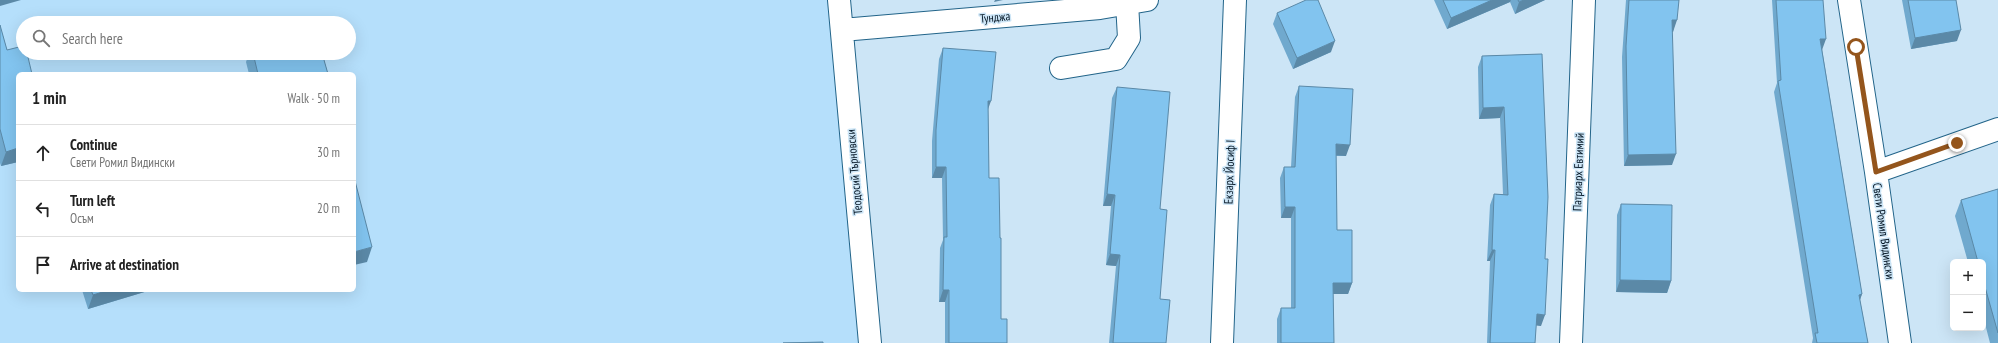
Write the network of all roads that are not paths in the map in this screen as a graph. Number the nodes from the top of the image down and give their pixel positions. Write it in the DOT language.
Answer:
graph roads {
  1 [pos="839,0"];
  2 [pos="1235,0"];
  3 [pos="1584,0"];
  4 [pos="1849,0"];
  5 [pos="1137,2"];
  6 [pos="842,30"];
  7 [pos="1061,68"];
  8 [pos="1998,129"];
  9 [pos="1876,172"];
  10 [pos="870,343"];
  11 [pos="1222,343"];
  12 [pos="1571,343"];
  13 [pos="1900,343"];
  1 -- 6 [label="street, Теодосий Търновски"];
  2 -- 11 [label="street, Екзарх Йосиф I"];
  3 -- 12 [label="street, Патриарх Евтимий"];
  4 -- 9 [label="street, Свети Ромил Видински"];
  5 -- 6 [label="street, Тунджа"];
  5 -- 7 [label="street"];
  6 -- 10 [label="street, Теодосий Търновски"];
  8 -- 9 [label="street"];
  9 -- 13 [label="street, Свети Ромил Видински"];
}
